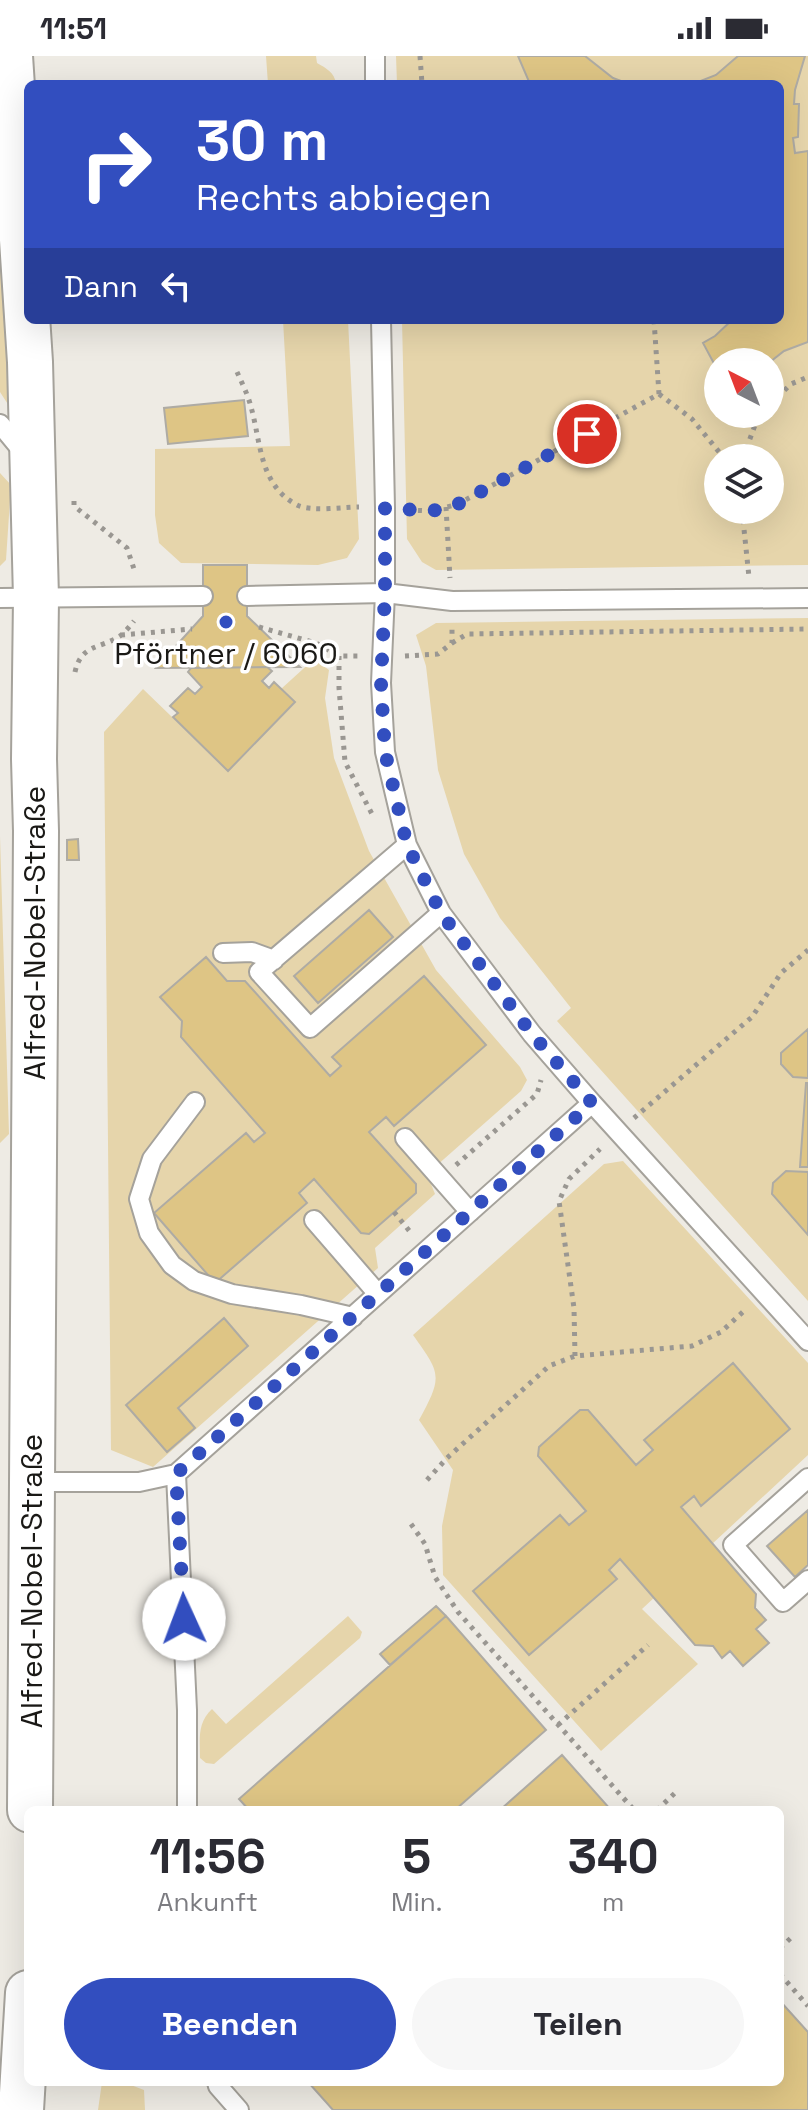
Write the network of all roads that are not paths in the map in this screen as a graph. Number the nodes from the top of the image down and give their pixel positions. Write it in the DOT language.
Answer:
graph roads {
  1 [pos="10,56"];
  2 [pos="375,56"];
  3 [pos="375,80"];
  4 [pos="11,234"];
  5 [pos="24,322"];
  6 [pos="24,324"];
  7 [pos="381,324"];
  8 [pos="0,424"];
  9 [pos="33,464"];
  10 [pos="385,593"];
  11 [pos="203,596"];
  12 [pos="247,596"];
  13 [pos="18,598"];
  14 [pos="808,598"];
  15 [pos="407,845"];
  16 [pos="441,913"];
  17 [pos="223,953"];
  18 [pos="274,960"];
  19 [pos="195,1102"];
  20 [pos="592,1103"];
  21 [pos="405,1138"];
  22 [pos="470,1212"];
  23 [pos="314,1220"];
  24 [pos="378,1294"];
  25 [pos="353,1317"];
  26 [pos="808,1341"];
  27 [pos="176,1474"];
  28 [pos="808,1478"];
  29 [pos="32,1482"];
  30 [pos="808,1580"];
  31 [pos="30,1806"];
  32 [pos="187,1806"];
  33 [pos="24,2060"];
  34 [pos="218,2086"];
  35 [pos="21,2110"];
  36 [pos="239,2110"];
  1 -- 4 [label="street, Alfred-Nobel-Straße"];
  2 -- 3 [label="lane"];
  4 -- 5 [label="street, Alfred-Nobel-Straße"];
  6 -- 9 [label="street, Alfred-Nobel-Straße"];
  7 -- 10 [label="lane"];
  8 -- 9 [label="lane"];
  9 -- 13 [label="street, Alfred-Nobel-Straße"];
  10 -- 12 [label="lane"];
  10 -- 14 [label="lane"];
  10 -- 15 [label="lane"];
  11 -- 13 [label="lane"];
  13 -- 29 [label="street, Alfred-Nobel-Straße"];
  15 -- 16 [label="lane"];
  15 -- 18 [label="lane"];
  16 -- 18 [label="lane"];
  16 -- 20 [label="lane"];
  17 -- 18 [label="lane"];
  19 -- 25 [label="lane"];
  20 -- 22 [label="lane"];
  20 -- 26 [label="lane"];
  21 -- 22 [label="lane"];
  22 -- 24 [label="lane"];
  23 -- 24 [label="lane"];
  24 -- 25 [label="lane"];
  25 -- 27 [label="lane"];
  27 -- 29 [label="lane"];
  27 -- 32 [label="lane"];
  28 -- 30 [label="lane"];
  29 -- 31 [label="street, Alfred-Nobel-Straße"];
  33 -- 35 [label="street"];
  34 -- 36 [label="lane"];
}
